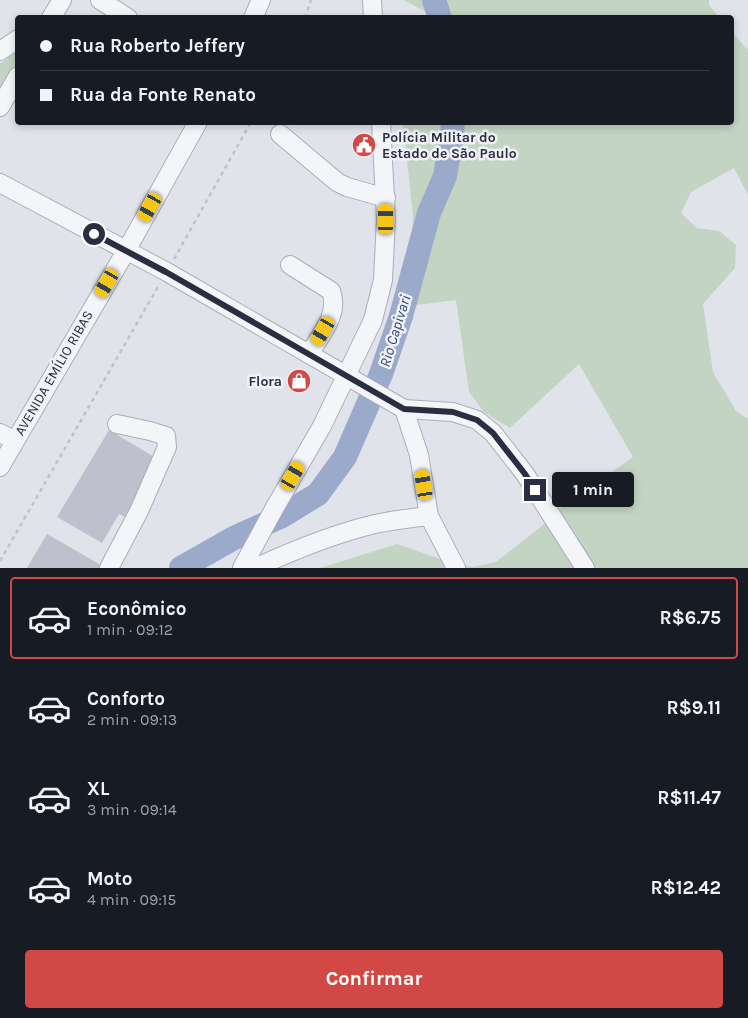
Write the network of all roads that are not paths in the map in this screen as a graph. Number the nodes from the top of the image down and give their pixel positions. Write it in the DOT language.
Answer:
graph roads {
  1 [pos="100,0"];
  2 [pos="261,0"];
  3 [pos="372,0"];
  4 [pos="123,15"];
  5 [pos="254,15"];
  6 [pos="373,15"];
  7 [pos="15,41"];
  8 [pos="0,51"];
  9 [pos="15,81"];
  10 [pos="0,107"];
  11 [pos="196,125"];
  12 [pos="381,125"];
  13 [pos="280,134"];
  14 [pos="0,183"];
  15 [pos="386,198"];
  16 [pos="126,251"];
  17 [pos="290,265"];
  18 [pos="309,354"];
  19 [pos="351,379"];
  20 [pos="399,407"];
  21 [pos="117,424"];
  22 [pos="7,437"];
  23 [pos="0,467"];
  24 [pos="429,516"];
  25 [pos="252,560"];
  26 [pos="109,568"];
  27 [pos="242,568"];
  28 [pos="456,568"];
  29 [pos="585,568"];
  1 -- 4 [label="street"];
  2 -- 5 [label="street"];
  3 -- 6 [label="street"];
  7 -- 8 [label="street"];
  9 -- 10 [label="street"];
  11 -- 16 [label="street, AVENIDA EMÍLIO RIBAS"];
  12 -- 15 [label="street"];
  13 -- 15 [label="street"];
  14 -- 16 [label="street"];
  15 -- 19 [label="street"];
  16 -- 18 [label="street"];
  16 -- 22 [label="street, AVENIDA EMÍLIO RIBAS"];
  17 -- 18 [label="street"];
  18 -- 19 [label="street"];
  19 -- 20 [label="street"];
  19 -- 25 [label="street"];
  20 -- 24 [label="street"];
  20 -- 29 [label="street"];
  21 -- 26 [label="street"];
  22 -- 23 [label="street, AVENIDA EMÍLIO RIBAS"];
  24 -- 25 [label="street"];
  24 -- 28 [label="street"];
  25 -- 27 [label="street"];
}
